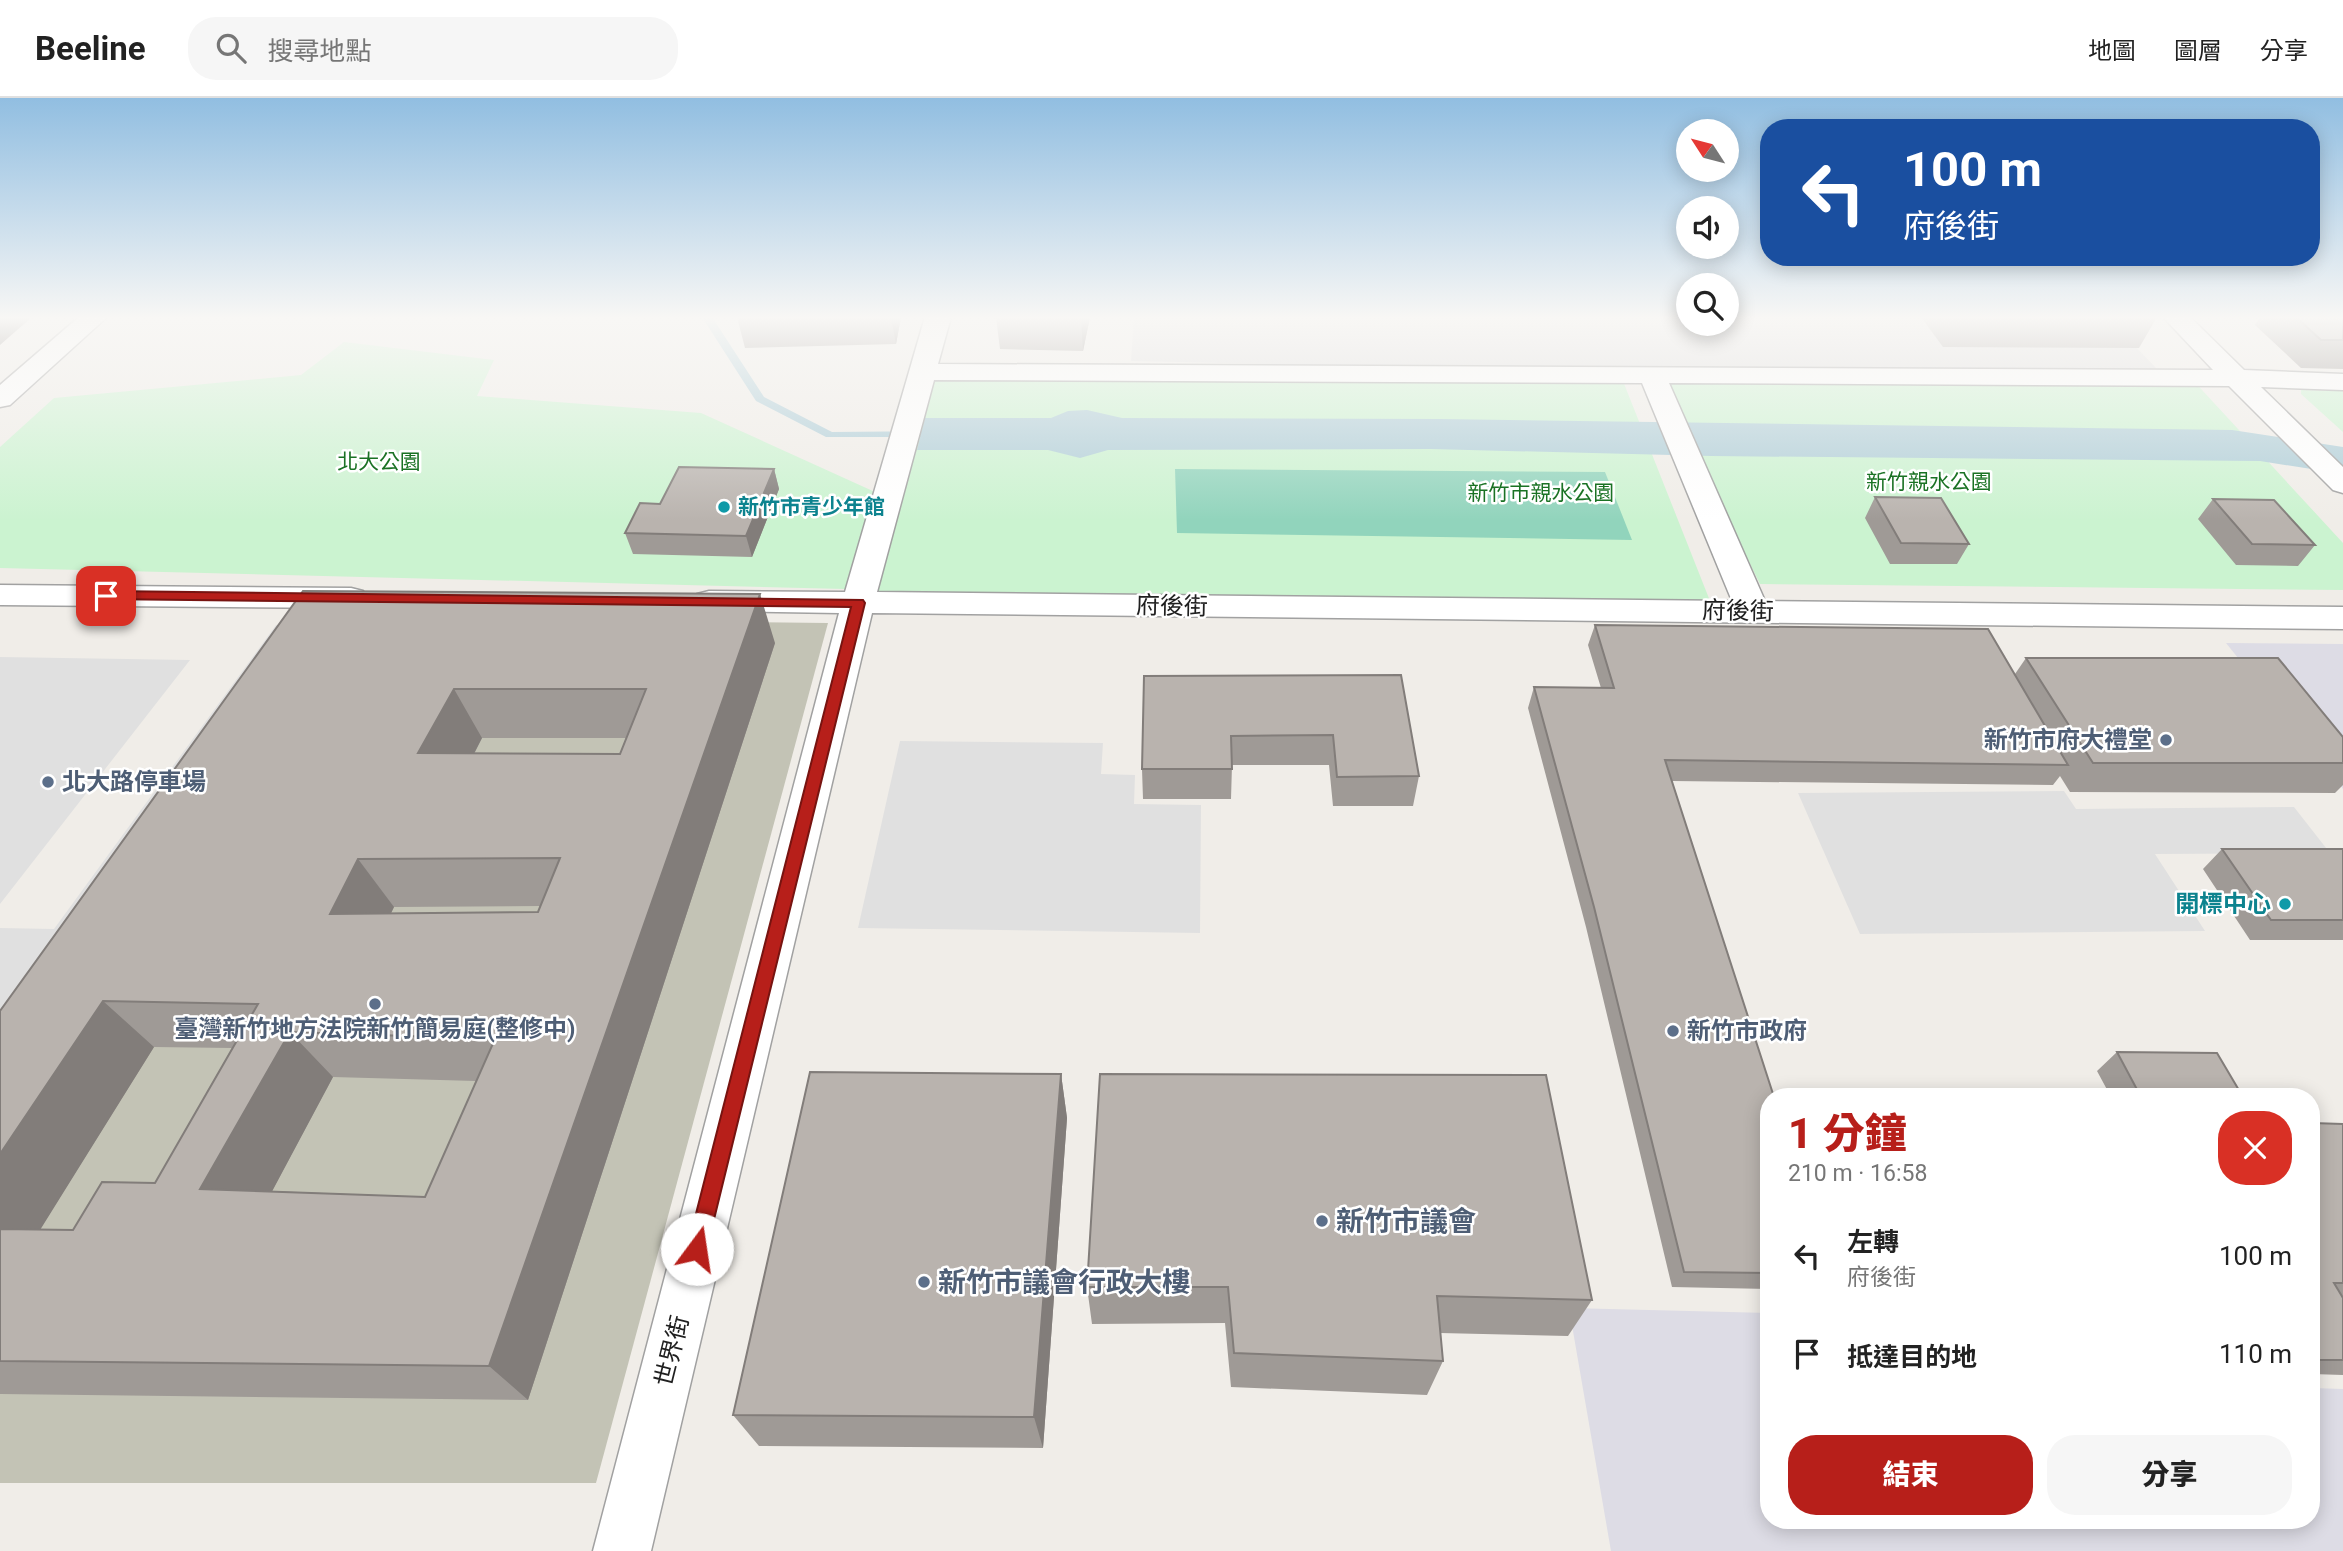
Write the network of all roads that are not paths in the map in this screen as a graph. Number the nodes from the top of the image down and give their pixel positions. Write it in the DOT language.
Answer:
graph roads {
  1 [pos="16,385"];
  2 [pos="919,385"];
  3 [pos="1656,385"];
  4 [pos="2243,385"];
  5 [pos="0,399"];
  6 [pos="2340,482"];
  7 [pos="0,594"];
  8 [pos="383,598"];
  9 [pos="677,601"];
  10 [pos="858,603"];
  11 [pos="1753,612"];
  12 [pos="2343,618"];
  13 [pos="622,1551"];
  1 -- 5 [label="street"];
  2 -- 10 [label="street, 世界街"];
  3 -- 11 [label="street"];
  4 -- 6 [label="street"];
  7 -- 8 [label="street"];
  9 -- 10 [label="street, 府後街"];
  10 -- 11 [label="street, 府後街"];
  10 -- 13 [label="street, 世界街"];
  11 -- 12 [label="street, 府後街"];
}
